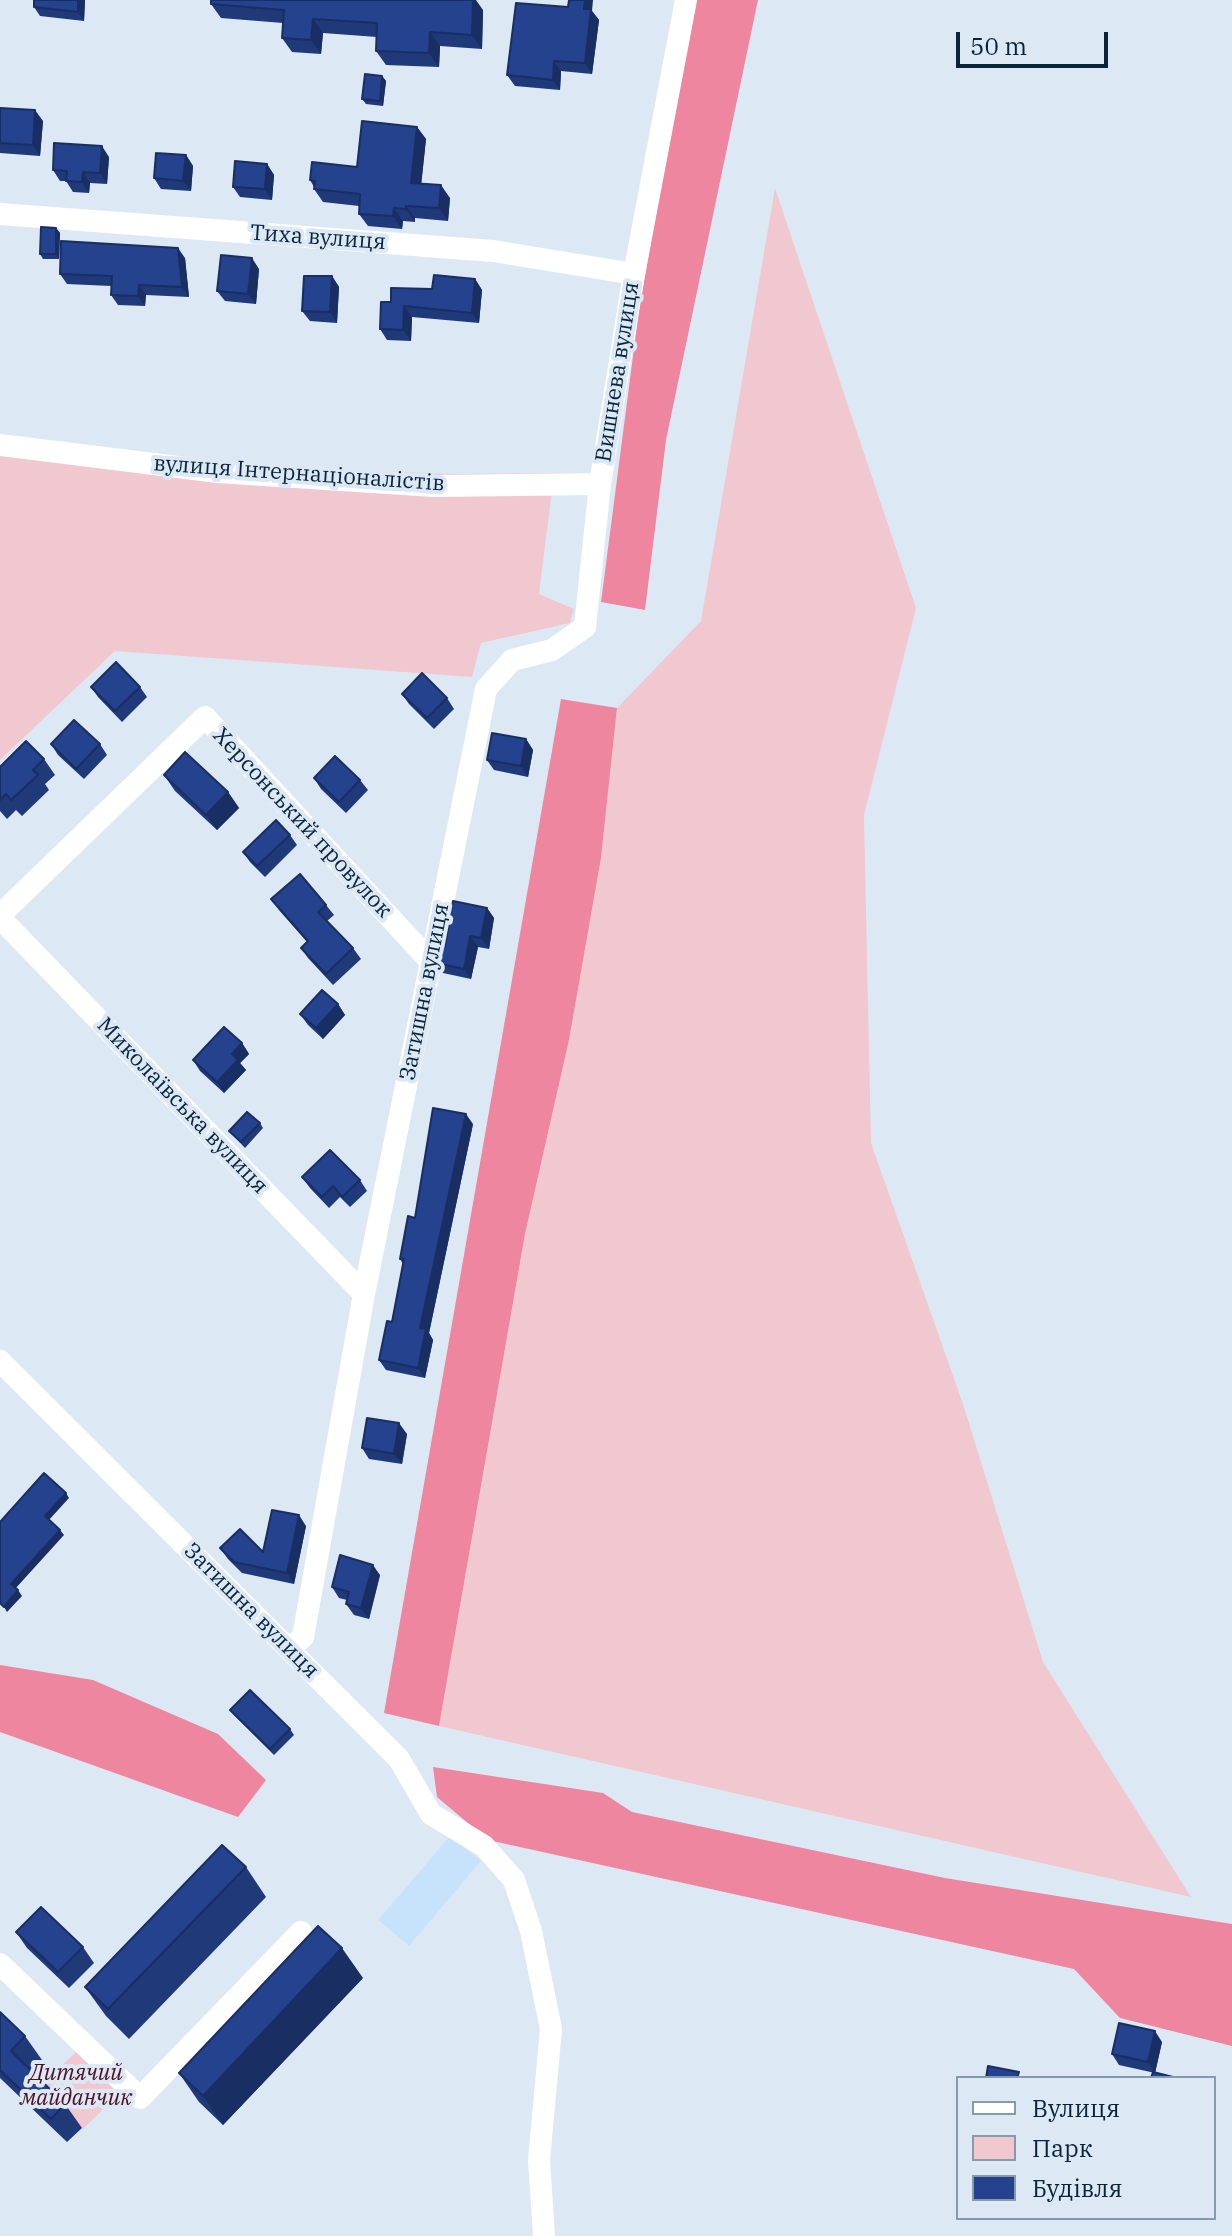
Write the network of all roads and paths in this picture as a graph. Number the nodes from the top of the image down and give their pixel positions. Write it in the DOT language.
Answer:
graph roads {
  1 [pos="686,0"];
  2 [pos="0,214"];
  3 [pos="634,274"];
  4 [pos="0,445"];
  5 [pos="600,484"];
  6 [pos="486,689"];
  7 [pos="0,916"];
  8 [pos="431,962"];
  9 [pos="364,1294"];
  10 [pos="0,1361"];
  11 [pos="289,1649"];
  12 [pos="301,1932"];
  13 [pos="0,1964"];
  14 [pos="544,2236"];
  1 -- 3 [label="street, Вишнева вулиця"];
  2 -- 3 [label="street, Тиха вулиця"];
  3 -- 5 [label="street, Вишнева вулиця"];
  4 -- 5 [label="street, вулиця Інтернаціоналістів"];
  5 -- 6 [label="street, Вишнева вулиця"];
  6 -- 8 [label="street, Затишна вулиця"];
  7 -- 8 [label="street, Херсонський провулок"];
  7 -- 9 [label="street, Миколаївська вулиця"];
  8 -- 9 [label="street, Затишна вулиця"];
  9 -- 11 [label="street, Затишна вулиця"];
  10 -- 11 [label="street, Затишна вулиця"];
  11 -- 14 [label="street, Затишна вулиця"];
  12 -- 13 [label="street"];
}
